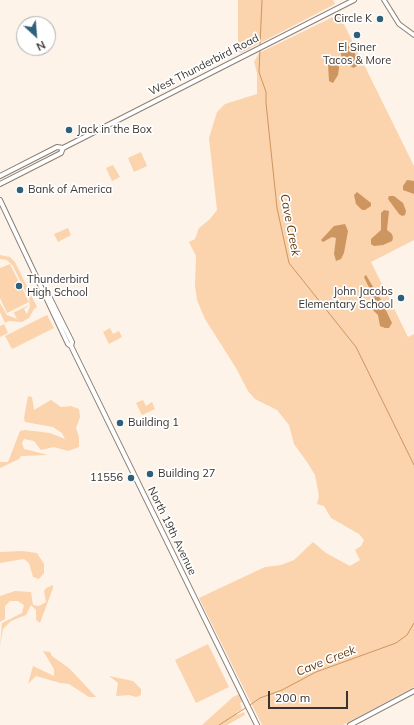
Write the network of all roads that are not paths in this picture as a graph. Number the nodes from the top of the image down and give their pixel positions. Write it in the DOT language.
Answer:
graph roads {
  1 [pos="354,0"];
  2 [pos="384,0"];
  3 [pos="414,36"];
  4 [pos="63,148"];
  5 [pos="0,176"];
  6 [pos="0,184"];
  7 [pos="0,200"];
  8 [pos="414,690"];
  9 [pos="257,725"];
  10 [pos="350,725"];
  1 -- 4 [label="main road, West Thunderbird Road"];
  2 -- 3 [label="street"];
  4 -- 5 [label="main road, West Thunderbird Road"];
  4 -- 6 [label="main road, West Thunderbird Road"];
  7 -- 9 [label="main road, North 19th Avenue"];
  8 -- 10 [label="main road"];
}
